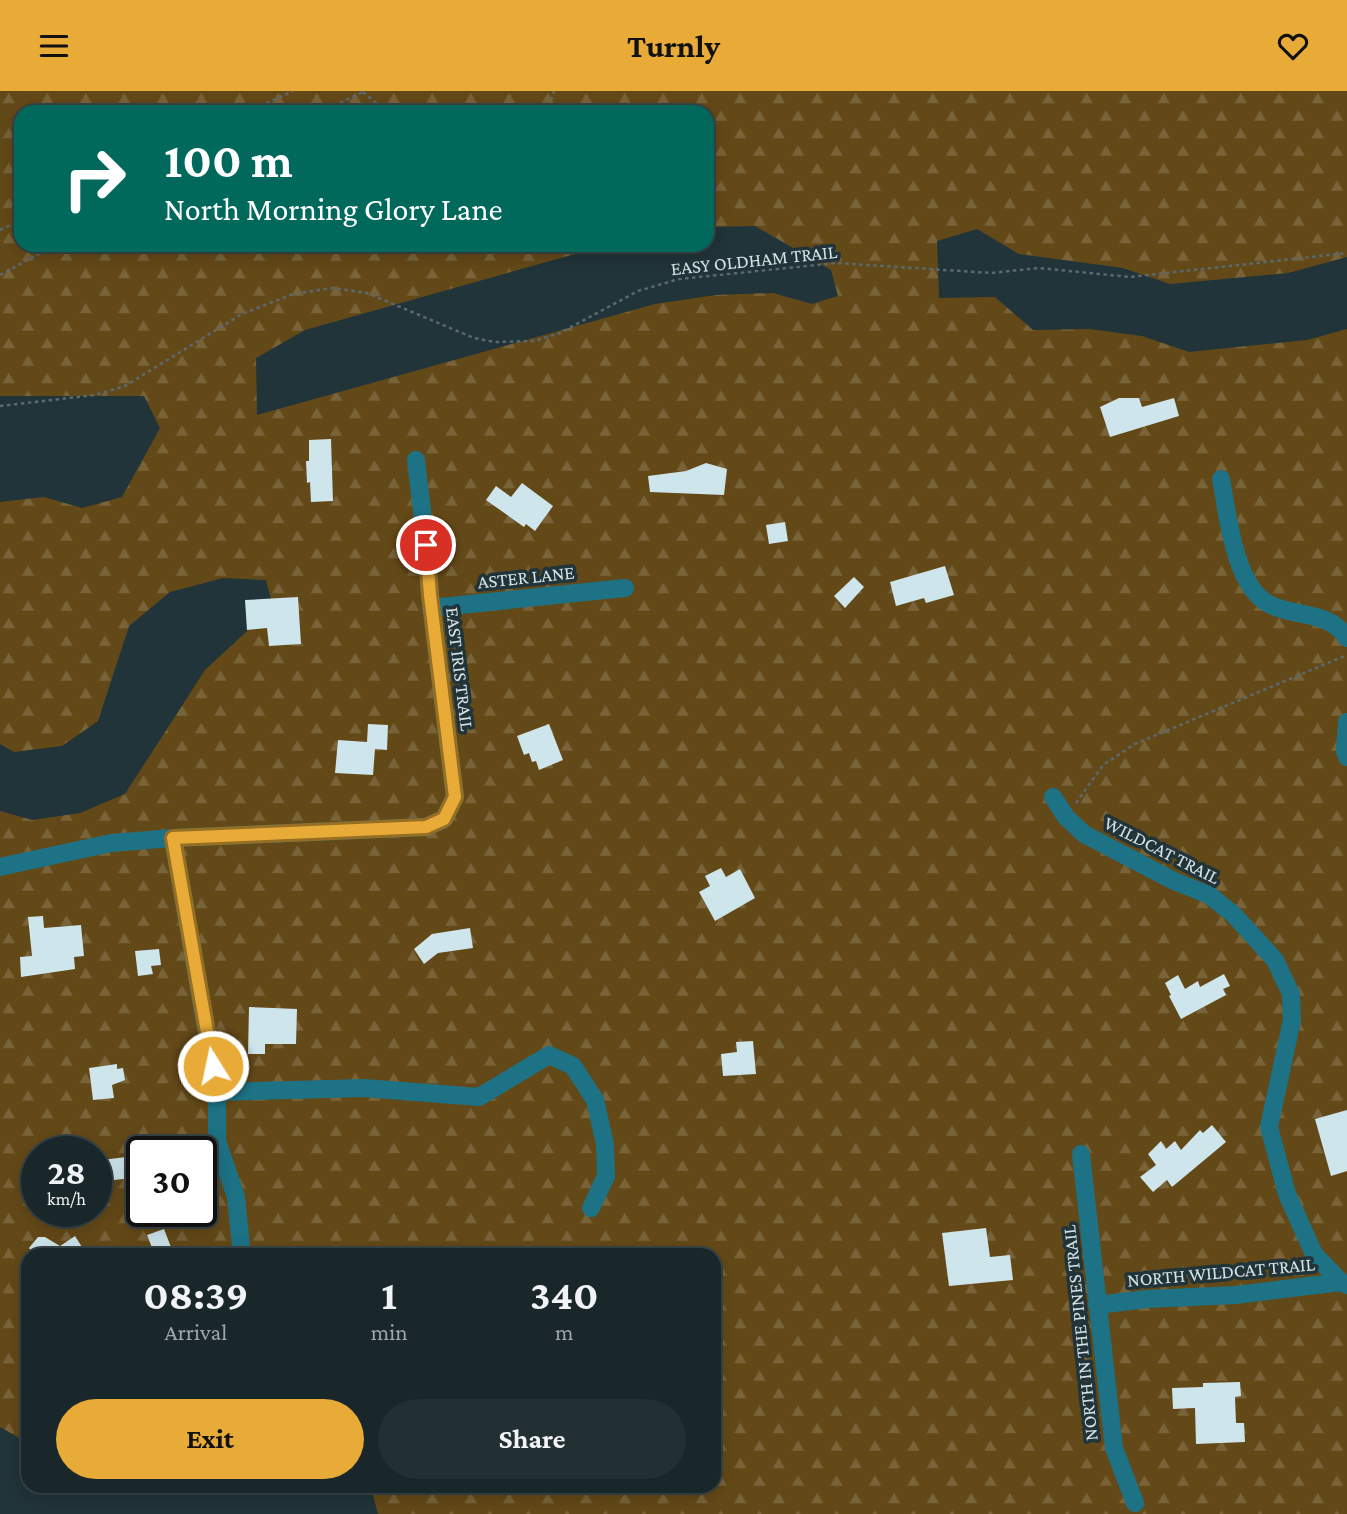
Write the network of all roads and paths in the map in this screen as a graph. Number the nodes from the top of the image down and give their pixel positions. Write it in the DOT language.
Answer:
graph roads {
  1 [pos="293,91"];
  2 [pos="364,91"];
  3 [pos="262,105"];
  4 [pos="335,105"];
  5 [pos="379,105"];
  6 [pos="42,252"];
  7 [pos="1347,253"];
  8 [pos="0,275"];
  9 [pos="0,405"];
  10 [pos="416,460"];
  11 [pos="1221,479"];
  12 [pos="625,588"];
  13 [pos="431,608"];
  14 [pos="1347,638"];
  15 [pos="1347,655"];
  16 [pos="1347,722"];
  17 [pos="1347,757"];
  18 [pos="1052,797"];
  19 [pos="1066,817"];
  20 [pos="173,838"];
  21 [pos="0,867"];
  22 [pos="217,1091"];
  23 [pos="1081,1154"];
  24 [pos="591,1207"];
  25 [pos="242,1246"];
  26 [pos="1344,1283"];
  27 [pos="1097,1305"];
  28 [pos="1135,1503"];
  1 -- 3 [label="path"];
  2 -- 4 [label="path"];
  2 -- 5 [label="path"];
  6 -- 8 [label="path"];
  7 -- 9 [label="path, EASY OLDHAM TRAIL"];
  10 -- 13 [label="street, EAST IRIS TRAIL"];
  11 -- 14 [label="street"];
  12 -- 13 [label="street, ASTER LANE"];
  13 -- 20 [label="street, EAST IRIS TRAIL"];
  15 -- 19 [label="path"];
  16 -- 17 [label="street"];
  18 -- 19 [label="street, WILDCAT TRAIL"];
  19 -- 26 [label="street, WILDCAT TRAIL"];
  20 -- 21 [label="street"];
  20 -- 22 [label="street"];
  22 -- 24 [label="street"];
  22 -- 25 [label="street"];
  23 -- 27 [label="street, NORTH IN THE PINES TRAIL"];
  26 -- 27 [label="street, NORTH WILDCAT TRAIL"];
  27 -- 28 [label="street, NORTH IN THE PINES TRAIL"];
}
